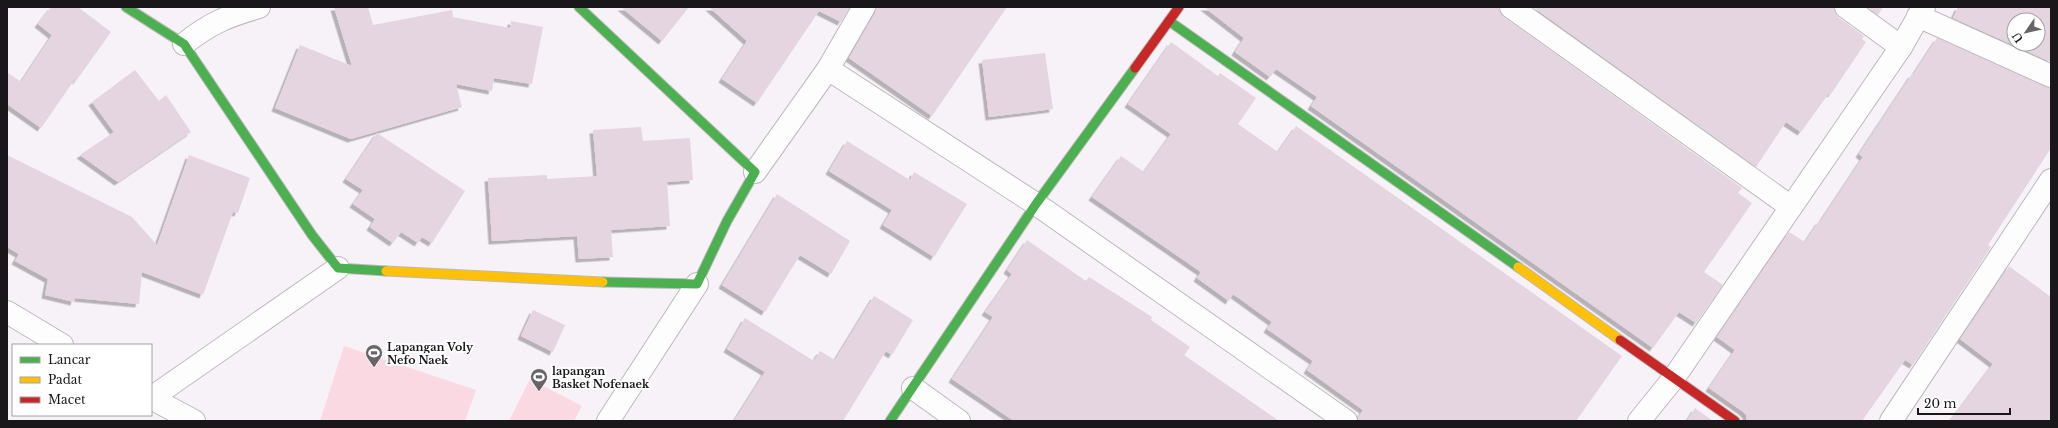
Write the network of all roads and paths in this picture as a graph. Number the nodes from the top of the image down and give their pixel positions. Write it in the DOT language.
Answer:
graph roads {
  1 [pos="126,7"];
  2 [pos="259,7"];
  3 [pos="579,7"];
  4 [pos="864,7"];
  5 [pos="1179,7"];
  6 [pos="1511,7"];
  7 [pos="1846,7"];
  8 [pos="1921,12"];
  9 [pos="1169,21"];
  10 [pos="184,44"];
  11 [pos="1901,47"];
  12 [pos="828,69"];
  13 [pos="2051,76"];
  14 [pos="755,172"];
  15 [pos="2051,180"];
  16 [pos="1036,204"];
  17 [pos="1791,206"];
  18 [pos="338,268"];
  19 [pos="697,284"];
  20 [pos="7,312"];
  21 [pos="60,344"];
  22 [pos="1673,379"];
  23 [pos="913,388"];
  24 [pos="152,397"];
  25 [pos="152,399"];
  26 [pos="194,421"];
  27 [pos="608,421"];
  28 [pos="890,421"];
  29 [pos="959,421"];
  30 [pos="1346,421"];
  31 [pos="1638,421"];
  32 [pos="1735,421"];
  33 [pos="1892,421"];
  1 -- 10 [label="street"];
  2 -- 10 [label="street"];
  3 -- 14 [label="street"];
  4 -- 12 [label="street"];
  5 -- 9 [label="street"];
  6 -- 17 [label="street"];
  7 -- 11 [label="street"];
  8 -- 11 [label="street"];
  8 -- 13 [label="street"];
  9 -- 16 [label="street"];
  9 -- 22 [label="street"];
  10 -- 18 [label="street"];
  11 -- 17 [label="street"];
  12 -- 14 [label="street"];
  12 -- 16 [label="street"];
  14 -- 19 [label="street"];
  15 -- 33 [label="street"];
  16 -- 23 [label="street"];
  16 -- 30 [label="street"];
  17 -- 22 [label="street"];
  18 -- 19 [label="street"];
  18 -- 24 [label="street"];
  19 -- 27 [label="street"];
  20 -- 21 [label="street"];
  22 -- 31 [label="street"];
  22 -- 32 [label="street"];
  23 -- 28 [label="street"];
  23 -- 29 [label="street"];
  25 -- 26 [label="street"];
}
